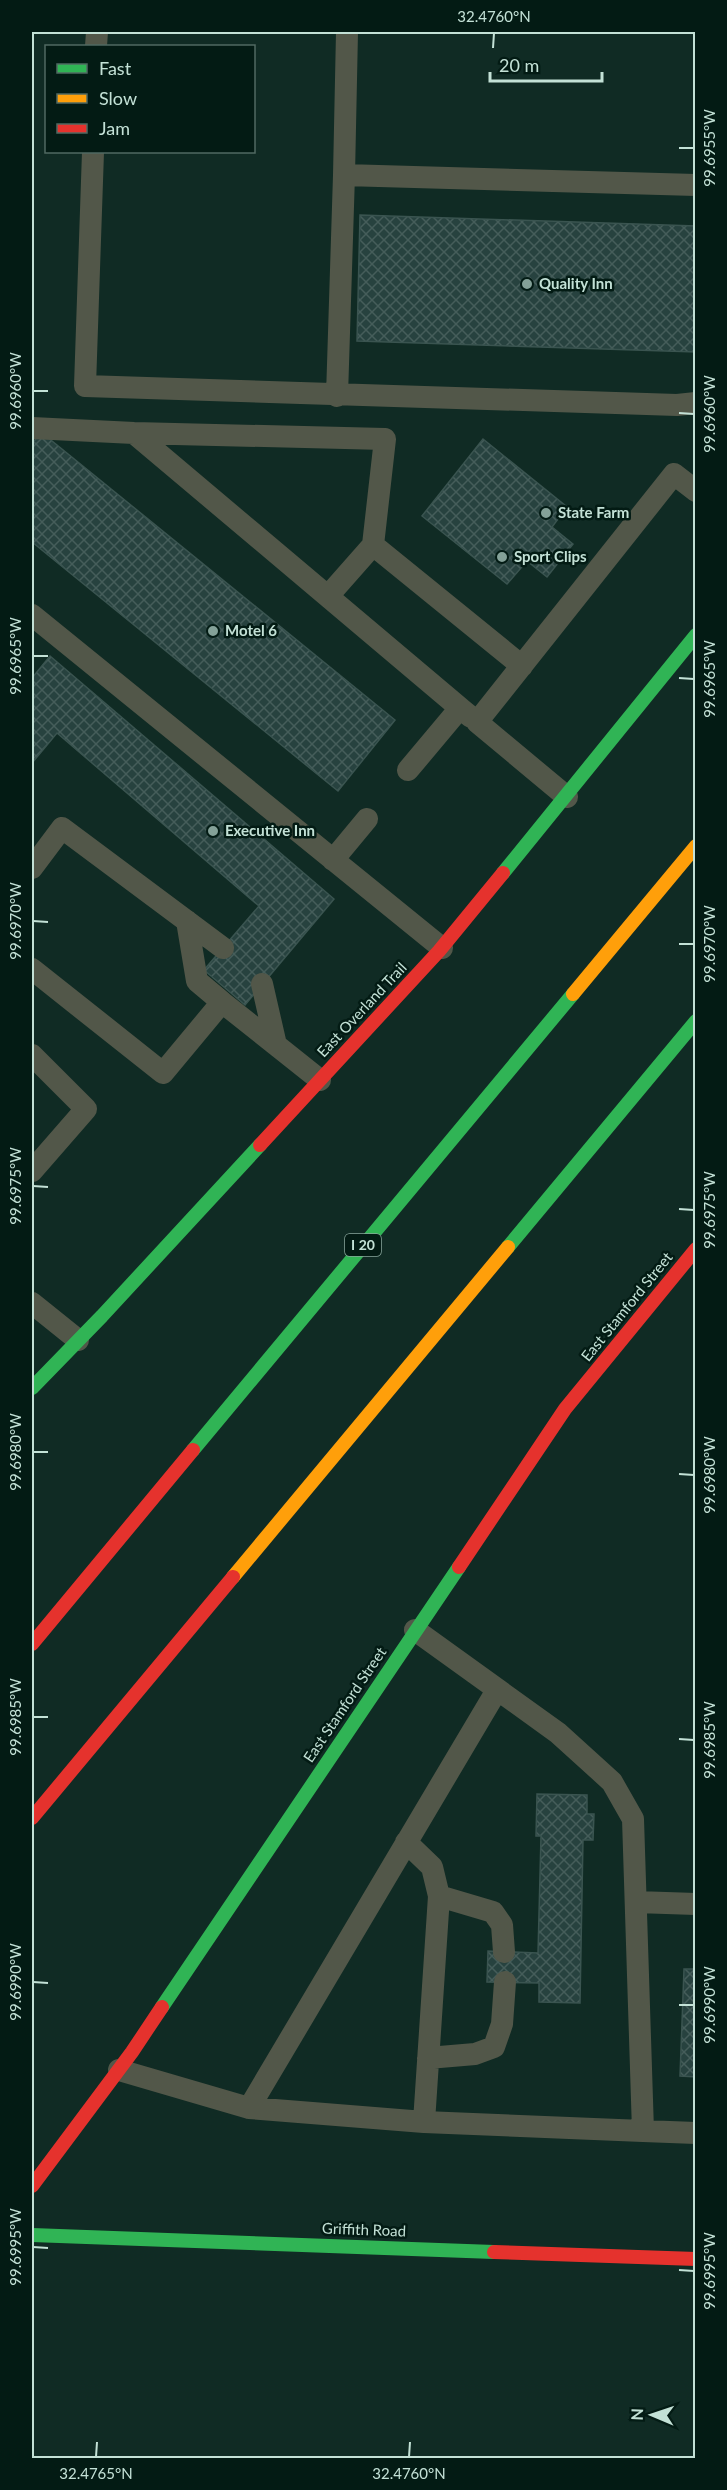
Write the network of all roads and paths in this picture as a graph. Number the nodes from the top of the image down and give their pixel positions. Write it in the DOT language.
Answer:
graph roads {
  1 [pos="347,32"];
  2 [pos="93,153"];
  3 [pos="344,175"];
  4 [pos="696,185"];
  5 [pos="337,396"];
  6 [pos="696,403"];
  7 [pos="32,428"];
  8 [pos="134,434"];
  9 [pos="696,491"];
  10 [pos="373,545"];
  11 [pos="328,596"];
  12 [pos="32,615"];
  13 [pos="696,635"];
  14 [pos="522,666"];
  15 [pos="468,715"];
  16 [pos="408,770"];
  17 [pos="567,797"];
  18 [pos="367,819"];
  19 [pos="696,846"];
  20 [pos="333,860"];
  21 [pos="32,868"];
  22 [pos="187,921"];
  23 [pos="223,948"];
  24 [pos="442,948"];
  25 [pos="32,969"];
  26 [pos="262,984"];
  27 [pos="222,1002"];
  28 [pos="696,1021"];
  29 [pos="276,1045"];
  30 [pos="32,1055"];
  31 [pos="320,1080"];
  32 [pos="32,1170"];
  33 [pos="696,1250"];
  34 [pos="32,1303"];
  35 [pos="78,1340"];
  36 [pos="32,1388"];
  37 [pos="416,1630"];
  38 [pos="32,1644"];
  39 [pos="497,1690"];
  40 [pos="32,1818"];
  41 [pos="406,1842"];
  42 [pos="439,1896"];
  43 [pos="636,1902"];
  44 [pos="696,1904"];
  45 [pos="504,1952"];
  46 [pos="505,1982"];
  47 [pos="428,2058"];
  48 [pos="118,2070"];
  49 [pos="249,2108"];
  50 [pos="424,2122"];
  51 [pos="643,2131"];
  52 [pos="696,2133"];
  53 [pos="32,2186"];
  54 [pos="32,2235"];
  55 [pos="696,2259"];
  1 -- 3 [label="lane"];
  2 -- 5 [label="lane"];
  3 -- 4 [label="lane"];
  3 -- 5 [label="lane"];
  5 -- 6 [label="lane"];
  7 -- 8 [label="lane"];
  8 -- 10 [label="lane"];
  8 -- 11 [label="lane"];
  9 -- 14 [label="lane"];
  10 -- 11 [label="lane"];
  10 -- 14 [label="lane"];
  11 -- 15 [label="lane"];
  12 -- 20 [label="lane"];
  13 -- 17 [label="main road, East Overland Trail"];
  14 -- 15 [label="lane"];
  15 -- 16 [label="lane"];
  15 -- 17 [label="lane"];
  17 -- 24 [label="main road, East Overland Trail"];
  18 -- 20 [label="lane"];
  19 -- 38 [label="main road, I 20"];
  20 -- 24 [label="lane"];
  21 -- 22 [label="lane"];
  22 -- 23 [label="lane"];
  22 -- 27 [label="lane"];
  24 -- 31 [label="main road, East Overland Trail"];
  25 -- 27 [label="lane"];
  26 -- 29 [label="lane"];
  27 -- 29 [label="lane"];
  28 -- 40 [label="main road"];
  29 -- 31 [label="lane"];
  30 -- 32 [label="lane"];
  31 -- 35 [label="main road, East Overland Trail"];
  33 -- 37 [label="main road, East Stamford Street"];
  34 -- 35 [label="lane"];
  35 -- 36 [label="main road, East Overland Trail"];
  37 -- 39 [label="lane"];
  37 -- 48 [label="main road, East Stamford Street"];
  39 -- 41 [label="lane"];
  39 -- 43 [label="lane"];
  41 -- 42 [label="lane"];
  41 -- 49 [label="lane"];
  42 -- 45 [label="lane"];
  42 -- 47 [label="lane"];
  43 -- 44 [label="lane"];
  43 -- 51 [label="lane"];
  46 -- 47 [label="lane"];
  47 -- 50 [label="lane"];
  48 -- 49 [label="lane"];
  48 -- 53 [label="main road, East Stamford Street"];
  49 -- 50 [label="lane"];
  50 -- 51 [label="lane"];
  51 -- 52 [label="lane"];
  54 -- 55 [label="main road, Griffith Road"];
}
